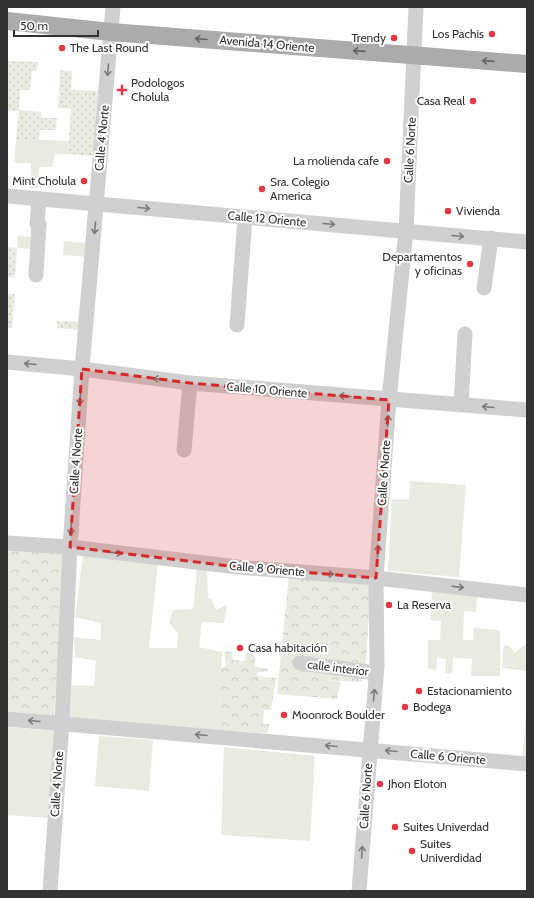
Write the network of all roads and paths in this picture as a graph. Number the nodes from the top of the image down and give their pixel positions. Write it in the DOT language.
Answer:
graph roads {
  1 [pos="113,7"];
  2 [pos="416,7"];
  3 [pos="7,21"];
  4 [pos="111,32"];
  5 [pos="415,55"];
  6 [pos="527,64"];
  7 [pos="7,196"];
  8 [pos="39,199"];
  9 [pos="97,204"];
  10 [pos="245,217"];
  11 [pos="406,231"];
  12 [pos="491,238"];
  13 [pos="527,242"];
  14 [pos="36,275"];
  15 [pos="484,288"];
  16 [pos="237,325"];
  17 [pos="465,334"];
  18 [pos="7,362"];
  19 [pos="82,369"];
  20 [pos="190,383"];
  21 [pos="390,400"];
  22 [pos="461,404"];
  23 [pos="527,410"];
  24 [pos="184,450"];
  25 [pos="7,543"];
  26 [pos="70,548"];
  27 [pos="376,578"];
  28 [pos="527,595"];
  29 [pos="300,663"];
  30 [pos="376,673"];
  31 [pos="7,719"];
  32 [pos="62,723"];
  33 [pos="370,750"];
  34 [pos="527,764"];
  35 [pos="50,891"];
  36 [pos="359,891"];
  1 -- 4 [label="street, Calle 4 Norte"];
  2 -- 5 [label="street, Calle 6 Norte"];
  3 -- 4 [label="main road, Avenida 14 Oriente"];
  5 -- 4 [label="main road, Avenida 14 Oriente, one-way"];
  4 -- 9 [label="street, Calle 4 Norte, one-way"];
  6 -- 5 [label="main road, Avenida 14 Oriente, one-way"];
  5 -- 11 [label="street, Calle 6 Norte"];
  7 -- 8 [label="street, Calle 12 Oriente"];
  8 -- 9 [label="street, Calle 12 Oriente"];
  8 -- 14 [label="street"];
  9 -- 10 [label="street, Calle 12 Oriente, one-way"];
  9 -- 19 [label="street, Calle 4 Norte, one-way"];
  10 -- 11 [label="street, Calle 12 Oriente, one-way"];
  10 -- 16 [label="street"];
  11 -- 12 [label="street, Calle 12 Oriente, one-way"];
  11 -- 21 [label="street, Calle 6 Norte"];
  12 -- 13 [label="street, Calle 12 Oriente"];
  12 -- 15 [label="street"];
  17 -- 22 [label="street"];
  19 -- 18 [label="street, Calle 10 Oriente, one-way"];
  20 -- 19 [label="street, Calle 10 Oriente, one-way"];
  19 -- 26 [label="street, Calle 4 Norte, one-way"];
  21 -- 20 [label="street, Calle 10 Oriente, one-way"];
  20 -- 24 [label="street"];
  21 -- 22 [label="street, Calle 10 Oriente"];
  27 -- 21 [label="street, Calle 6 Norte, one-way"];
  23 -- 22 [label="street, Calle 10 Oriente, one-way"];
  25 -- 26 [label="street, Calle 8 Oriente"];
  26 -- 27 [label="street, Calle 8 Oriente, one-way"];
  26 -- 32 [label="street, Calle 4 Norte"];
  27 -- 28 [label="street, Calle 8 Oriente, one-way"];
  27 -- 30 [label="street, Calle 6 Norte"];
  29 -- 30 [label="street, calle interior"];
  33 -- 30 [label="street, Calle 6 Norte, one-way"];
  32 -- 31 [label="street, Calle 6 Oriente, one-way"];
  33 -- 32 [label="street, Calle 6 Oriente, one-way"];
  32 -- 35 [label="street, Calle 4 Norte"];
  34 -- 33 [label="street, Calle 6 Oriente, one-way"];
  36 -- 33 [label="street, Calle 6 Norte, one-way"];
}
